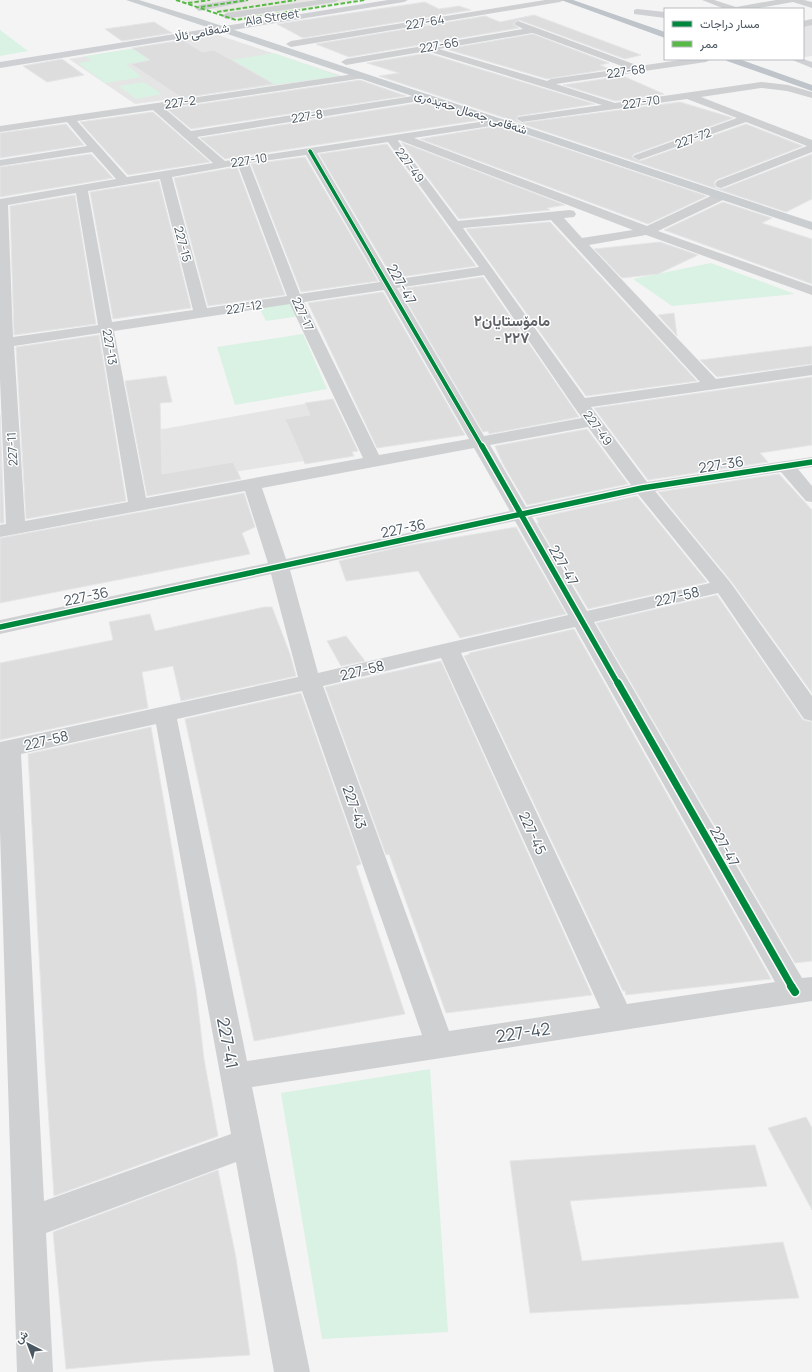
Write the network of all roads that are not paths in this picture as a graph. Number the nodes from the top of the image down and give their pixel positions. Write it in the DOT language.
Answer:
graph roads {
  1 [pos="130,0"];
  2 [pos="156,0"];
  3 [pos="210,0"];
  4 [pos="248,0"];
  5 [pos="335,0"];
  6 [pos="379,0"];
  7 [pos="404,0"];
  8 [pos="560,0"];
  9 [pos="565,0"];
  10 [pos="706,0"];
  11 [pos="791,0"];
  12 [pos="795,0"];
  13 [pos="283,1"];
  14 [pos="186,3"];
  15 [pos="297,3"];
  16 [pos="812,5"];
  17 [pos="199,8"];
  18 [pos="731,8"];
  19 [pos="744,8"];
  20 [pos="309,9"];
  21 [pos="634,10"];
  22 [pos="490,12"];
  23 [pos="215,13"];
  24 [pos="664,15"];
  25 [pos="664,22"];
  26 [pos="225,24"];
  27 [pos="532,30"];
  28 [pos="664,35"];
  29 [pos="291,44"];
  30 [pos="427,48"];
  31 [pos="0,60"];
  32 [pos="700,60"];
  33 [pos="733,60"];
  34 [pos="798,60"];
  35 [pos="346,62"];
  36 [pos="785,64"];
  37 [pos="0,65"];
  38 [pos="812,65"];
  39 [pos="639,70"];
  40 [pos="812,74"];
  41 [pos="361,76"];
  42 [pos="812,81"];
  43 [pos="545,83"];
  44 [pos="799,83"];
  45 [pos="812,88"];
  46 [pos="812,95"];
  47 [pos="689,96"];
  48 [pos="426,97"];
  49 [pos="154,106"];
  50 [pos="618,106"];
  51 [pos="69,118"];
  52 [pos="747,118"];
  53 [pos="522,119"];
  54 [pos="499,122"];
  55 [pos="0,129"];
  56 [pos="188,135"];
  57 [pos="396,138"];
  58 [pos="812,144"];
  59 [pos="95,148"];
  60 [pos="812,148"];
  61 [pos="310,151"];
  62 [pos="639,157"];
  63 [pos="242,161"];
  64 [pos="0,163"];
  65 [pos="658,163"];
  66 [pos="223,165"];
  67 [pos="678,170"];
  68 [pos="165,174"];
  69 [pos="662,176"];
  70 [pos="124,181"];
  71 [pos="719,187"];
  72 [pos="81,189"];
  73 [pos="736,189"];
  74 [pos="1,203"];
  75 [pos="588,208"];
  76 [pos="555,216"];
  77 [pos="454,225"];
  78 [pos="812,226"];
  79 [pos="647,231"];
  80 [pos="578,242"];
  81 [pos="488,270"];
  82 [pos="388,284"];
  83 [pos="812,290"];
  84 [pos="295,299"];
  85 [pos="202,313"];
  86 [pos="107,328"];
  87 [pos="3,343"];
  88 [pos="812,370"];
  89 [pos="712,385"];
  90 [pos="580,404"];
  91 [pos="592,420"];
  92 [pos="479,441"];
  93 [pos="373,462"];
  94 [pos="812,462"];
  95 [pos="785,466"];
  96 [pos="252,484"];
  97 [pos="642,488"];
  98 [pos="812,497"];
  99 [pos="138,505"];
  100 [pos="521,515"];
  101 [pos="8,529"];
  102 [pos="279,567"];
  103 [pos="723,586"];
  104 [pos="580,618"];
  105 [pos="0,627"];
  106 [pos="448,648"];
  107 [pos="310,682"];
  108 [pos="812,712"];
  109 [pos="164,714"];
  110 [pos="5,749"];
  111 [pos="804,990"];
  112 [pos="619,1018"];
  113 [pos="440,1045"];
  114 [pos="235,1076"];
  115 [pos="247,1143"];
  116 [pos="29,1223"];
  117 [pos="35,1372"];
  118 [pos="292,1372"];
  1 -- 26 [label="main road, شەقامی جەمال حەیدەری"];
  2 -- 26 [label="main road, شەقامی جەمال حەیدەری"];
  3 -- 14 [label="street"];
  4 -- 17 [label="street"];
  5 -- 15 [label="street"];
  6 -- 26 [label="main road, Ala Street"];
  7 -- 26 [label="main road, شه‌قامی ئاڵا"];
  8 -- 22 [label="street, 227-64"];
  9 -- 28 [label="highway"];
  10 -- 18 [label="street"];
  11 -- 19 [label="street"];
  12 -- 16 [label="street"];
  13 -- 15 [label="street"];
  13 -- 23 [label="street"];
  15 -- 20 [label="street"];
  15 -- 26 [label="street"];
  21 -- 24 [label="main road"];
  21 -- 25 [label="highway"];
  22 -- 27 [label="street"];
  22 -- 29 [label="street, 227-64"];
  26 -- 29 [label="main road, شەقامی جەمال حەیدەری"];
  26 -- 31 [label="main road, شه‌قامی ئاڵا"];
  26 -- 37 [label="main road, شه‌قامی ئاڵا"];
  26 -- 41 [label="main road, شەقامی جەمال حەیدەری"];
  27 -- 30 [label="street, 227-66"];
  27 -- 39 [label="street"];
  29 -- 35 [label="main road, شەقامی جەمال حەیدەری"];
  30 -- 35 [label="street, 227-66"];
  30 -- 43 [label="street"];
  32 -- 39 [label="street, 227-68"];
  33 -- 44 [label="highway"];
  34 -- 38 [label="main road"];
  35 -- 53 [label="main road, شەقامی جەمال حەیدەری"];
  36 -- 40 [label="highway"];
  39 -- 43 [label="street, 227-68"];
  41 -- 48 [label="main road, شەقامی جەمال حەیدەری"];
  41 -- 49 [label="street, 227-2"];
  42 -- 44 [label="highway"];
  43 -- 50 [label="street"];
  44 -- 45 [label="highway"];
  46 -- 47 [label="street, 227-70"];
  47 -- 50 [label="street, 227-70"];
  47 -- 52 [label="street"];
  48 -- 54 [label="main road, شەقامی جەمال حەیدەری"];
  48 -- 56 [label="street, 227-8"];
  49 -- 51 [label="street, 227-2"];
  49 -- 56 [label="street"];
  50 -- 53 [label="street, 227-70"];
  51 -- 55 [label="street, 227-2"];
  51 -- 59 [label="street"];
  52 -- 58 [label="street"];
  52 -- 62 [label="street, 227-72"];
  53 -- 62 [label="main road, شەقامی جەمال حەیدەری"];
  54 -- 57 [label="street, 227-10"];
  54 -- 69 [label="main road, شەقامی جەمال حەیدەری"];
  56 -- 66 [label="street"];
  57 -- 61 [label="street, 227-10"];
  57 -- 75 [label="street"];
  57 -- 77 [label="street, 227-49"];
  59 -- 64 [label="street"];
  59 -- 70 [label="street"];
  60 -- 71 [label="street"];
  61 -- 63 [label="street, 227-10"];
  61 -- 82 [label="street, 227-47"];
  62 -- 65 [label="main road, شەقامی جەمال حەیدەری"];
  63 -- 66 [label="street, 227-10"];
  63 -- 84 [label="street, 227-17"];
  66 -- 68 [label="street, 227-10"];
  67 -- 69 [label="main road"];
  68 -- 70 [label="street, 227-10"];
  68 -- 85 [label="street, 227-15"];
  69 -- 71 [label="main road, شەقامی جەمال حەیدەری"];
  70 -- 72 [label="street, 227-10"];
  71 -- 73 [label="main road, شەقامی جەمال حەیدەری"];
  71 -- 78 [label="main road, شەقامی جەمال حەیدەری"];
  71 -- 79 [label="street"];
  72 -- 74 [label="street, 227-10"];
  72 -- 86 [label="street, 227-13"];
  74 -- 87 [label="street, 227-11"];
  75 -- 76 [label="street"];
  75 -- 79 [label="street"];
  76 -- 77 [label="street"];
  76 -- 80 [label="street"];
  77 -- 81 [label="street, 227-49"];
  79 -- 80 [label="street"];
  79 -- 83 [label="street"];
  80 -- 89 [label="street"];
  81 -- 82 [label="street, 227-12"];
  81 -- 90 [label="street, 227-49"];
  82 -- 84 [label="street, 227-12"];
  82 -- 92 [label="street, 227-47"];
  84 -- 85 [label="street, 227-12"];
  84 -- 93 [label="street, 227-17"];
  85 -- 86 [label="street, 227-12"];
  86 -- 87 [label="street, 227-12"];
  86 -- 99 [label="street, 227-13"];
  87 -- 101 [label="street, 227-11"];
  88 -- 89 [label="street"];
  89 -- 90 [label="street"];
  90 -- 91 [label="street, 227-49"];
  91 -- 92 [label="street"];
  91 -- 97 [label="street, 227-49"];
  92 -- 93 [label="street"];
  92 -- 100 [label="street, 227-47"];
  93 -- 96 [label="street"];
  94 -- 95 [label="street, 227-36"];
  95 -- 97 [label="street, 227-36"];
  95 -- 98 [label="street"];
  96 -- 99 [label="street"];
  96 -- 102 [label="street, 227-43"];
  97 -- 100 [label="street, 227-36"];
  97 -- 103 [label="street, 227-49"];
  99 -- 101 [label="street"];
  100 -- 102 [label="street, 227-36"];
  100 -- 104 [label="street, 227-47"];
  102 -- 105 [label="street, 227-36"];
  102 -- 107 [label="street, 227-43"];
  103 -- 104 [label="street, 227-58"];
  103 -- 108 [label="street, 227-49"];
  104 -- 106 [label="street, 227-58"];
  104 -- 111 [label="street, 227-47"];
  106 -- 107 [label="street, 227-58"];
  106 -- 112 [label="street, 227-45"];
  107 -- 109 [label="street, 227-58"];
  107 -- 113 [label="street, 227-43"];
  109 -- 110 [label="street, 227-58"];
  109 -- 114 [label="street, 227-41"];
  110 -- 116 [label="street"];
  111 -- 112 [label="street, 227-42"];
  112 -- 113 [label="street, 227-42"];
  113 -- 114 [label="street, 227-42"];
  114 -- 115 [label="street, 227-41"];
  115 -- 116 [label="street"];
  115 -- 118 [label="street, 227-41"];
  116 -- 117 [label="street"];
}
